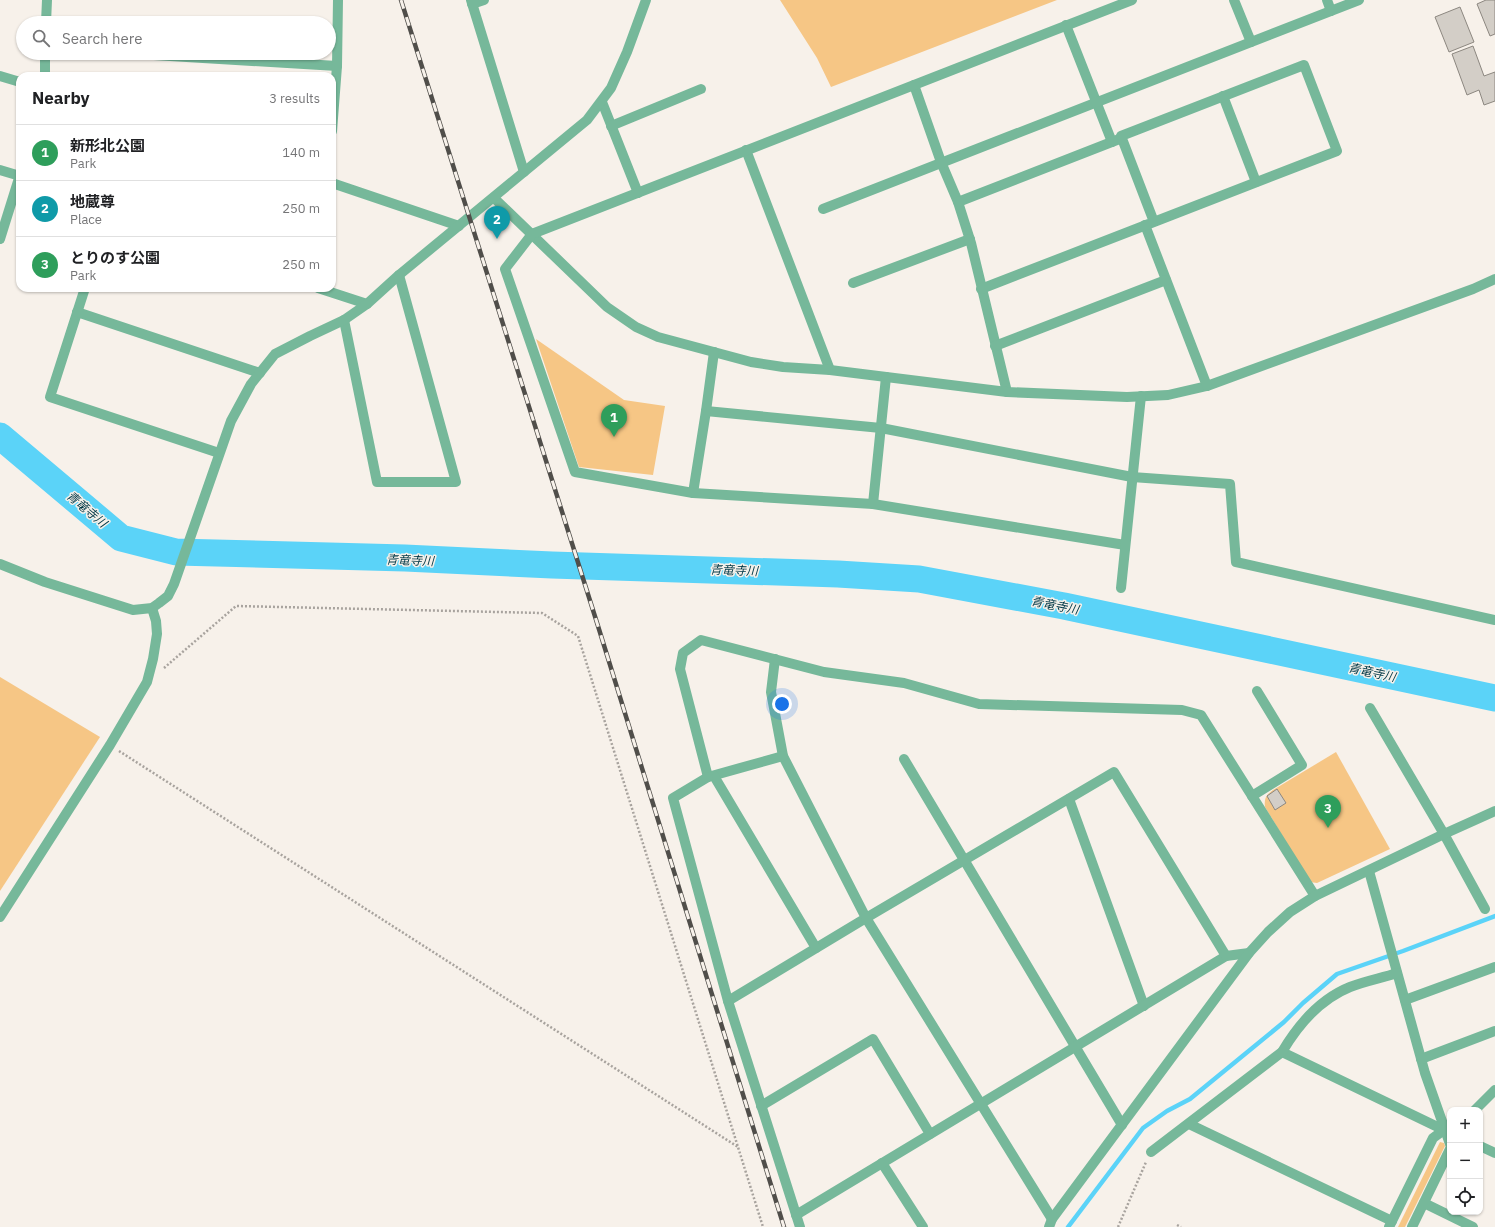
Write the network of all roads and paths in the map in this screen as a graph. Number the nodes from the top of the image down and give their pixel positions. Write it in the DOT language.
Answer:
graph roads {
  1 [pos="46,0"];
  2 [pos="338,0"];
  3 [pos="484,0"];
  4 [pos="646,0"];
  5 [pos="1132,0"];
  6 [pos="1234,0"];
  7 [pos="1327,0"];
  8 [pos="1359,0"];
  9 [pos="472,2"];
  10 [pos="1332,11"];
  11 [pos="46,16"];
  12 [pos="1066,26"];
  13 [pos="1251,42"];
  14 [pos="45,60"];
  15 [pos="237,60"];
  16 [pos="337,66"];
  17 [pos="45,72"];
  18 [pos="0,76"];
  19 [pos="336,79"];
  20 [pos="16,81"];
  21 [pos="914,85"];
  22 [pos="701,88"];
  23 [pos="1223,96"];
  24 [pos="602,102"];
  25 [pos="1096,102"];
  26 [pos="611,126"];
  27 [pos="1122,138"];
  28 [pos="1112,142"];
  29 [pos="746,150"];
  30 [pos="941,162"];
  31 [pos="0,170"];
  32 [pos="524,172"];
  33 [pos="16,174"];
  34 [pos="1256,182"];
  35 [pos="336,184"];
  36 [pos="16,188"];
  37 [pos="638,192"];
  38 [pos="494,198"];
  39 [pos="958,202"];
  40 [pos="823,209"];
  41 [pos="1149,223"];
  42 [pos="459,226"];
  43 [pos="532,234"];
  44 [pos="0,239"];
  45 [pos="970,239"];
  46 [pos="399,275"];
  47 [pos="1495,279"];
  48 [pos="1166,280"];
  49 [pos="853,283"];
  50 [pos="981,289"];
  51 [pos="84,292"];
  52 [pos="330,292"];
  53 [pos="367,304"];
  54 [pos="77,312"];
  55 [pos="344,320"];
  56 [pos="995,346"];
  57 [pos="714,352"];
  58 [pos="830,370"];
  59 [pos="260,373"];
  60 [pos="886,377"];
  61 [pos="1207,386"];
  62 [pos="1007,392"];
  63 [pos="1141,396"];
  64 [pos="706,411"];
  65 [pos="881,428"];
  66 [pos="219,453"];
  67 [pos="1132,477"];
  68 [pos="693,493"];
  69 [pos="872,504"];
  70 [pos="1125,545"];
  71 [pos="0,564"];
  72 [pos="1121,588"];
  73 [pos="152,608"];
  74 [pos="1495,620"];
  75 [pos="775,659"];
  76 [pos="147,682"];
  77 [pos="1257,691"];
  78 [pos="1370,708"];
  79 [pos="110,745"];
  80 [pos="783,756"];
  81 [pos="904,759"];
  82 [pos="711,777"];
  83 [pos="1252,796"];
  84 [pos="1069,799"];
  85 [pos="1495,811"];
  86 [pos="1444,834"];
  87 [pos="964,861"];
  88 [pos="1369,871"];
  89 [pos="1315,896"];
  90 [pos="1485,909"];
  91 [pos="0,917"];
  92 [pos="866,918"];
  93 [pos="816,948"];
  94 [pos="1249,953"];
  95 [pos="1226,956"];
  96 [pos="1495,967"];
  97 [pos="1397,973"];
  98 [pos="1405,1000"];
  99 [pos="728,1001"];
  100 [pos="1144,1006"];
  101 [pos="1495,1031"];
  102 [pos="1075,1047"];
  103 [pos="1282,1052"];
  104 [pos="1421,1059"];
  105 [pos="1495,1090"];
  106 [pos="981,1103"];
  107 [pos="762,1106"];
  108 [pos="1478,1107"];
  109 [pos="1189,1124"];
  110 [pos="1122,1125"];
  111 [pos="1447,1126"];
  112 [pos="1447,1129"];
  113 [pos="1447,1130"];
  114 [pos="930,1134"];
  115 [pos="738,1147"];
  116 [pos="1483,1147"];
  117 [pos="1151,1152"];
  118 [pos="1495,1153"];
  119 [pos="1447,1155"];
  120 [pos="882,1163"];
  121 [pos="1424,1203"];
  122 [pos="796,1216"];
  123 [pos="1051,1223"];
  124 [pos="1391,1224"];
  125 [pos="1177,1225"];
  126 [pos="763,1227"];
  127 [pos="800,1227"];
  128 [pos="923,1227"];
  129 [pos="1118,1227"];
  130 [pos="1181,1227"];
  131 [pos="1412,1227"];
  132 [pos="1473,1227"];
  1 -- 11 [label="street"];
  2 -- 16 [label="street"];
  3 -- 9 [label="street"];
  4 -- 24 [label="street"];
  5 -- 12 [label="street"];
  6 -- 13 [label="street"];
  7 -- 10 [label="street"];
  8 -- 10 [label="street"];
  9 -- 32 [label="street"];
  10 -- 13 [label="street"];
  12 -- 21 [label="street"];
  12 -- 25 [label="street"];
  13 -- 25 [label="street"];
  14 -- 17 [label="street"];
  15 -- 16 [label="street"];
  16 -- 19 [label="street"];
  18 -- 20 [label="street"];
  21 -- 29 [label="street"];
  21 -- 30 [label="street"];
  22 -- 26 [label="street"];
  23 -- 27 [label="street"];
  23 -- 34 [label="street"];
  23 -- 34 [label="street"];
  24 -- 26 [label="street"];
  24 -- 32 [label="street"];
  25 -- 28 [label="street"];
  25 -- 30 [label="street"];
  26 -- 37 [label="street"];
  27 -- 28 [label="street"];
  27 -- 41 [label="street"];
  28 -- 39 [label="street"];
  29 -- 37 [label="street"];
  29 -- 58 [label="street"];
  30 -- 39 [label="street"];
  30 -- 40 [label="street"];
  31 -- 33 [label="street"];
  32 -- 38 [label="street"];
  34 -- 41 [label="street"];
  35 -- 42 [label="street"];
  36 -- 44 [label="street"];
  37 -- 43 [label="street"];
  38 -- 42 [label="street"];
  38 -- 43 [label="street"];
  39 -- 45 [label="street"];
  41 -- 48 [label="street"];
  41 -- 50 [label="street"];
  42 -- 46 [label="street"];
  43 -- 57 [label="street"];
  43 -- 68 [label="street"];
  45 -- 49 [label="street"];
  45 -- 50 [label="street"];
  46 -- 53 [label="street"];
  46 -- 55 [label="street"];
  47 -- 61 [label="street"];
  48 -- 56 [label="street"];
  48 -- 61 [label="street"];
  50 -- 56 [label="street"];
  51 -- 54 [label="street"];
  52 -- 53 [label="street"];
  53 -- 55 [label="street"];
  54 -- 59 [label="street"];
  54 -- 66 [label="street"];
  55 -- 59 [label="street"];
  56 -- 62 [label="street"];
  57 -- 58 [label="street"];
  57 -- 64 [label="street"];
  58 -- 60 [label="street"];
  59 -- 66 [label="street"];
  60 -- 62 [label="street"];
  60 -- 65 [label="street"];
  61 -- 63 [label="street"];
  62 -- 63 [label="street"];
  63 -- 67 [label="street"];
  64 -- 65 [label="street"];
  64 -- 68 [label="street"];
  65 -- 67 [label="street"];
  65 -- 69 [label="street"];
  66 -- 73 [label="street"];
  67 -- 70 [label="street"];
  67 -- 74 [label="street"];
  68 -- 69 [label="street"];
  69 -- 70 [label="street"];
  70 -- 72 [label="street"];
  71 -- 73 [label="street"];
  73 -- 76 [label="street"];
  75 -- 80 [label="street"];
  75 -- 82 [label="street"];
  75 -- 83 [label="street"];
  76 -- 79 [label="street"];
  76 -- 115 [label="path"];
  77 -- 83 [label="street"];
  78 -- 86 [label="street"];
  79 -- 91 [label="street"];
  79 -- 115 [label="path"];
  80 -- 82 [label="street"];
  80 -- 92 [label="street"];
  81 -- 87 [label="street"];
  82 -- 93 [label="street"];
  82 -- 99 [label="street"];
  83 -- 89 [label="street"];
  84 -- 87 [label="street"];
  84 -- 95 [label="street"];
  84 -- 100 [label="street"];
  85 -- 86 [label="street"];
  86 -- 88 [label="street"];
  86 -- 90 [label="street"];
  87 -- 92 [label="street"];
  87 -- 102 [label="street"];
  88 -- 89 [label="street"];
  88 -- 97 [label="street"];
  89 -- 94 [label="street"];
  92 -- 93 [label="street"];
  92 -- 106 [label="street"];
  93 -- 99 [label="street"];
  94 -- 95 [label="street"];
  94 -- 110 [label="street"];
  95 -- 100 [label="street"];
  96 -- 98 [label="street"];
  97 -- 98 [label="street"];
  97 -- 103 [label="street"];
  98 -- 104 [label="street"];
  99 -- 107 [label="street"];
  100 -- 102 [label="street"];
  101 -- 104 [label="street"];
  102 -- 106 [label="street"];
  102 -- 110 [label="street"];
  103 -- 109 [label="street"];
  103 -- 112 [label="street"];
  104 -- 111 [label="street"];
  105 -- 108 [label="street"];
  106 -- 114 [label="street"];
  106 -- 123 [label="street"];
  107 -- 114 [label="street"];
  107 -- 122 [label="street"];
  109 -- 117 [label="street"];
  109 -- 124 [label="street"];
  110 -- 123 [label="street"];
  113 -- 124 [label="street"];
  114 -- 120 [label="street"];
  115 -- 126 [label="path"];
  116 -- 118 [label="street"];
  117 -- 129 [label="path"];
  119 -- 121 [label="street"];
  120 -- 122 [label="street"];
  120 -- 128 [label="street"];
  121 -- 131 [label="street"];
  121 -- 132 [label="street"];
  122 -- 127 [label="street"];
  125 -- 130 [label="path"];
}
